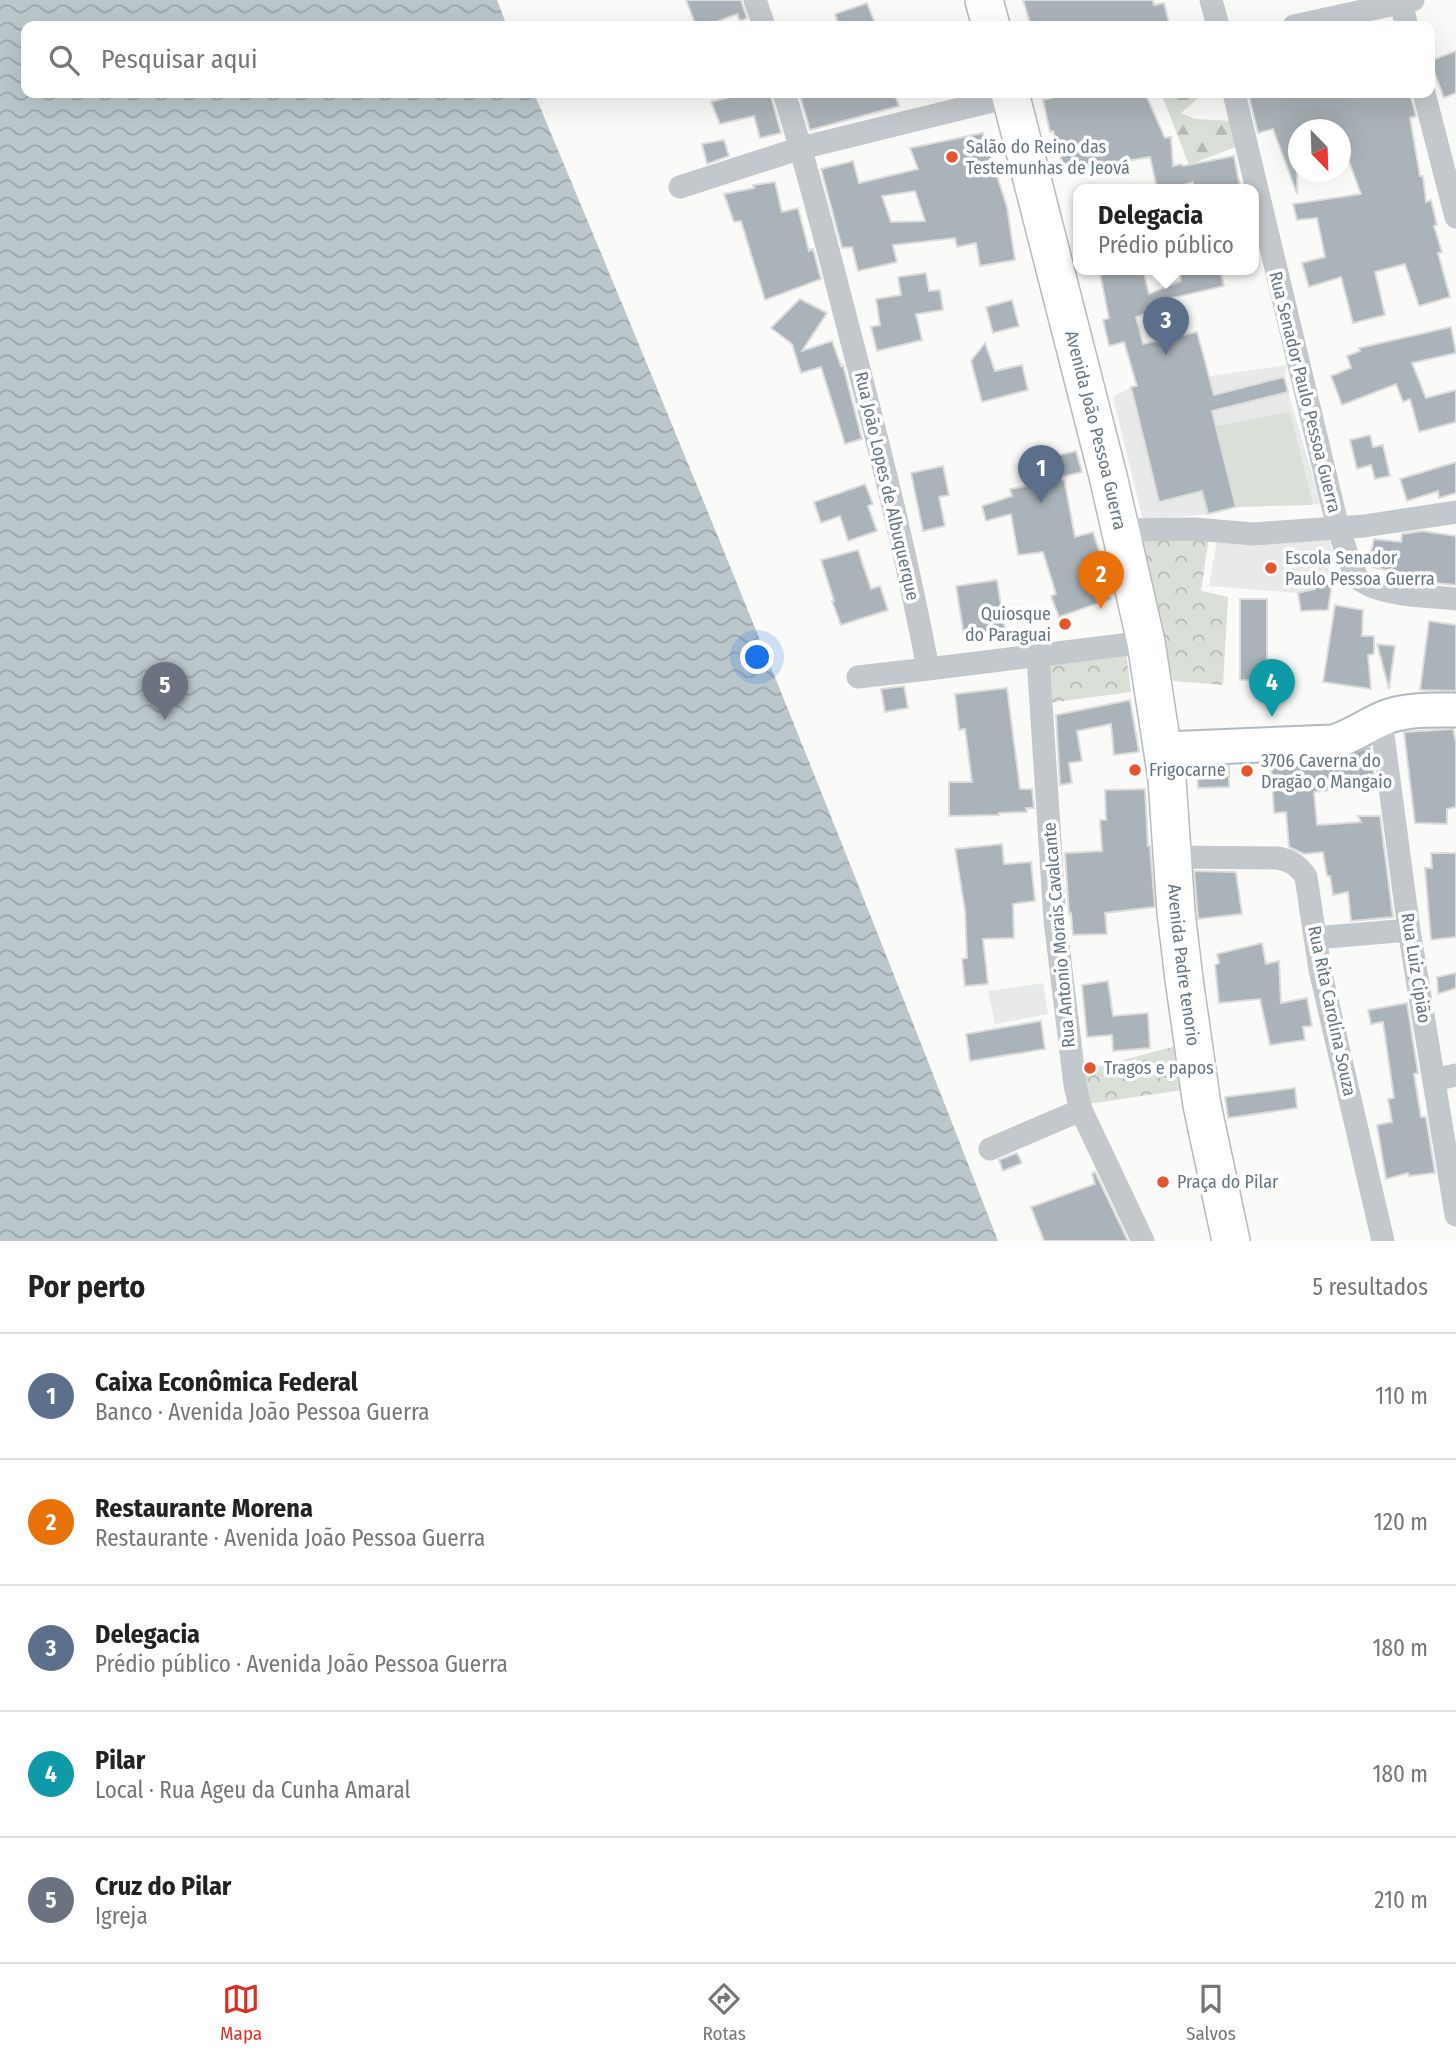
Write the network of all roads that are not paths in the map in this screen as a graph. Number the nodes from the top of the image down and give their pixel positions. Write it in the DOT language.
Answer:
graph roads {
  1 [pos="984,0"];
  2 [pos="1211,0"];
  3 [pos="1405,1"];
  4 [pos="990,21"];
  5 [pos="1216,21"];
  6 [pos="1316,21"];
  7 [pos="1407,21"];
  8 [pos="786,98"];
  9 [pos="1000,98"];
  10 [pos="1017,98"];
  11 [pos="1235,98"];
  12 [pos="1425,98"];
  13 [pos="802,148"];
  14 [pos="1256,184"];
  15 [pos="680,187"];
  16 [pos="1259,198"];
  17 [pos="1456,217"];
  18 [pos="1456,512"];
  19 [pos="1338,528"];
  20 [pos="1121,530"];
  21 [pos="1456,599"];
  22 [pos="1146,642"];
  23 [pos="1038,657"];
  24 [pos="928,668"];
  25 [pos="858,677"];
  26 [pos="1456,710"];
  27 [pos="1381,720"];
  28 [pos="1164,748"];
  29 [pos="1169,812"];
  30 [pos="1172,858"];
  31 [pos="1409,930"];
  32 [pos="1315,938"];
  33 [pos="1446,1078"];
  34 [pos="1081,1110"];
  35 [pos="990,1149"];
  36 [pos="1456,1215"];
  37 [pos="1143,1241"];
  38 [pos="1231,1241"];
  39 [pos="1383,1241"];
  1 -- 4 [label="main road"];
  2 -- 5 [label="street"];
  3 -- 6 [label="street"];
  3 -- 7 [label="street"];
  8 -- 13 [label="street, Rua João Lopes de Albuquerque"];
  9 -- 13 [label="street"];
  10 -- 20 [label="main road, Avenida João Pessoa Guerra"];
  11 -- 14 [label="street, Rua Senador Paulo Pessoa Guerra"];
  12 -- 17 [label="street"];
  13 -- 15 [label="street"];
  13 -- 24 [label="street, Rua João Lopes de Albuquerque"];
  16 -- 19 [label="street, Rua Senador Paulo Pessoa Guerra"];
  18 -- 19 [label="street"];
  19 -- 20 [label="street"];
  19 -- 21 [label="street, Rua Senador Paulo Pessoa Guerra"];
  20 -- 22 [label="main road, Avenida João Pessoa Guerra"];
  22 -- 23 [label="street"];
  22 -- 28 [label="main road, Avenida João Pessoa Guerra"];
  23 -- 24 [label="street"];
  23 -- 34 [label="street, Rua Antonio Morais Cavalcante"];
  24 -- 25 [label="street"];
  26 -- 27 [label="street"];
  27 -- 28 [label="street"];
  27 -- 31 [label="street, Rua Luiz Cipião"];
  28 -- 29 [label="main road, Avenida João Pessoa Guerra"];
  29 -- 30 [label="main road, Avenida Padre tenorio"];
  30 -- 32 [label="street, Rua Rita Carolina Souza"];
  30 -- 38 [label="main road, Avenida Padre tenorio"];
  31 -- 32 [label="street"];
  31 -- 33 [label="street, Rua Luiz Cipião"];
  32 -- 39 [label="street, Rua Rita Carolina Souza"];
  33 -- 36 [label="street, Rua Luiz Cipião"];
  34 -- 35 [label="street"];
  34 -- 37 [label="street, Rua Antonio Morais Cavalcante"];
}
